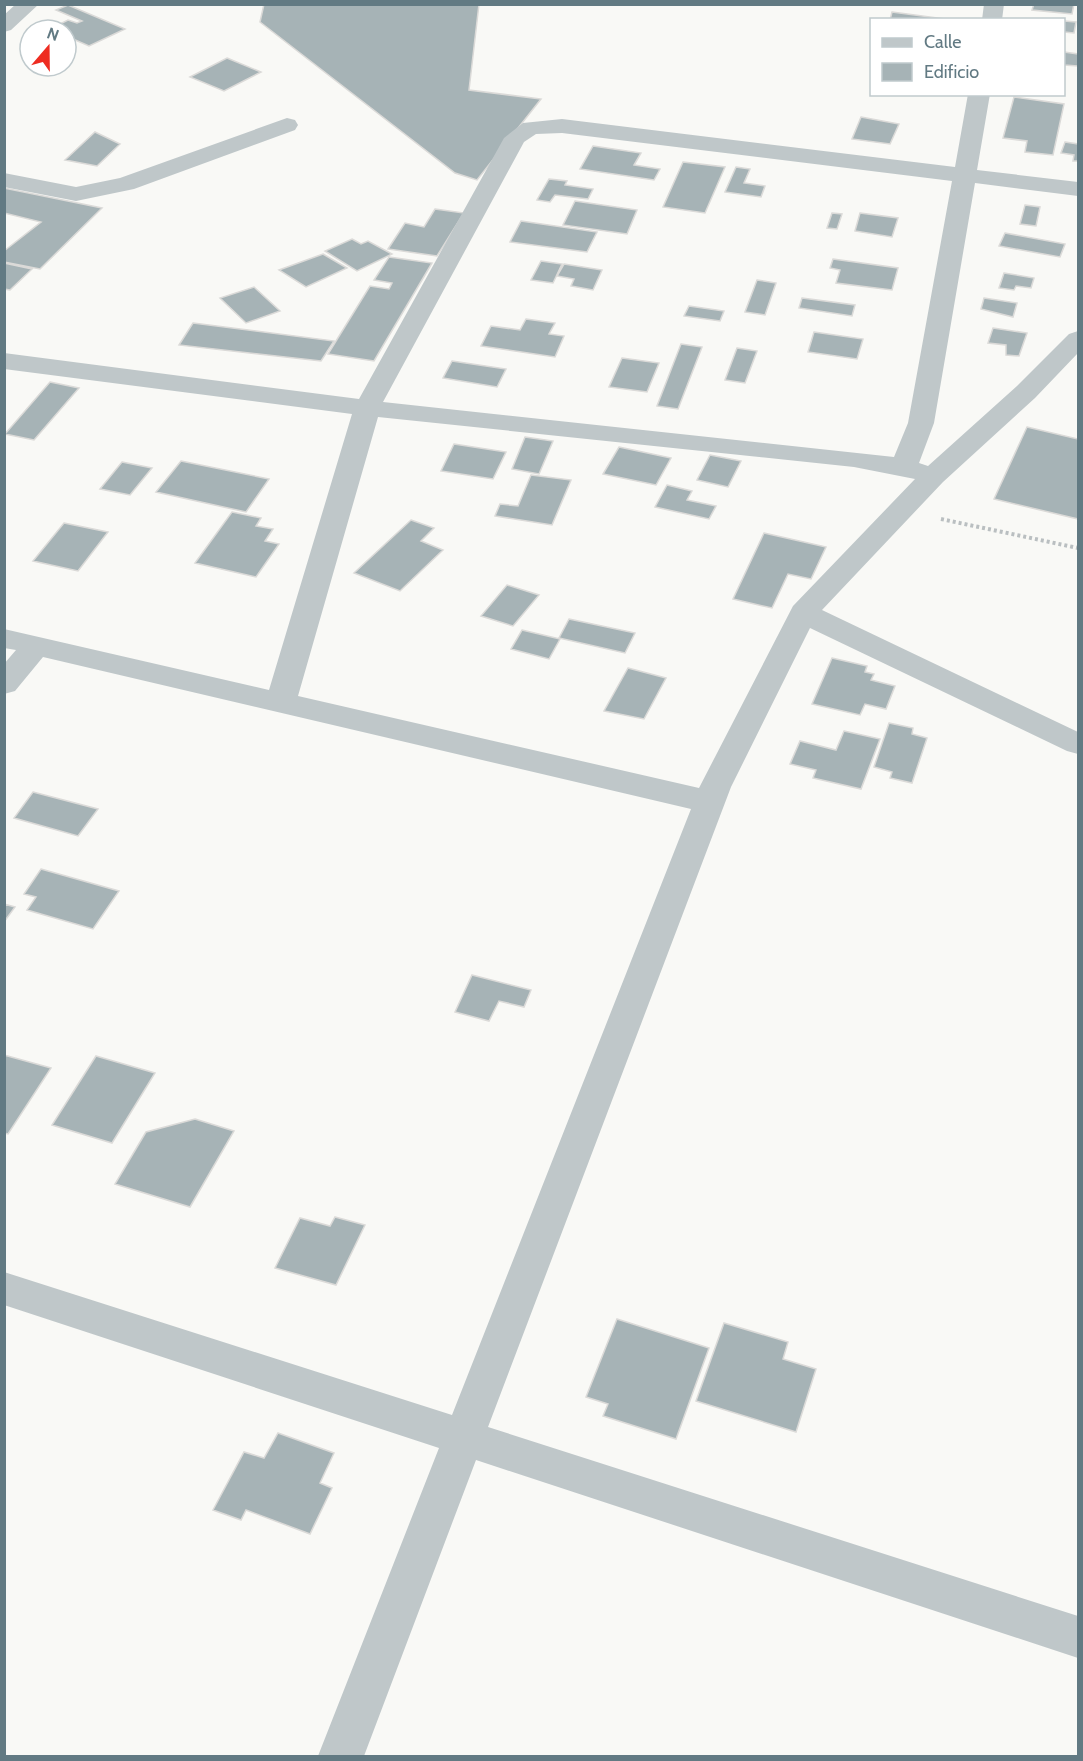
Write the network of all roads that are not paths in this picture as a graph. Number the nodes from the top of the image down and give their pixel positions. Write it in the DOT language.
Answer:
graph roads {
  1 [pos="29,4"];
  2 [pos="4,26"];
  3 [pos="979,96"];
  4 [pos="287,125"];
  5 [pos="966,174"];
  6 [pos="4,180"];
  7 [pos="1078,189"];
  8 [pos="1078,339"];
  9 [pos="4,362"];
  10 [pos="368,408"];
  11 [pos="919,471"];
  12 [pos="803,613"];
  13 [pos="4,638"];
  14 [pos="36,645"];
  15 [pos="4,684"];
  16 [pos="281,702"];
  17 [pos="1078,744"];
  18 [pos="710,802"];
  19 [pos="4,1287"];
  20 [pos="465,1437"];
  21 [pos="1078,1637"];
  22 [pos="341,1756"];
  1 -- 2 [label="street"];
  3 -- 5 [label="street"];
  4 -- 6 [label="street"];
  5 -- 7 [label="street"];
  5 -- 10 [label="street"];
  5 -- 11 [label="street"];
  8 -- 11 [label="street"];
  9 -- 10 [label="street"];
  10 -- 11 [label="street"];
  10 -- 16 [label="street"];
  11 -- 12 [label="street"];
  12 -- 17 [label="street"];
  12 -- 18 [label="street"];
  13 -- 14 [label="street"];
  14 -- 15 [label="street"];
  14 -- 16 [label="street"];
  16 -- 18 [label="street"];
  18 -- 20 [label="street"];
  19 -- 20 [label="street"];
  20 -- 21 [label="street"];
  20 -- 22 [label="street"];
}
